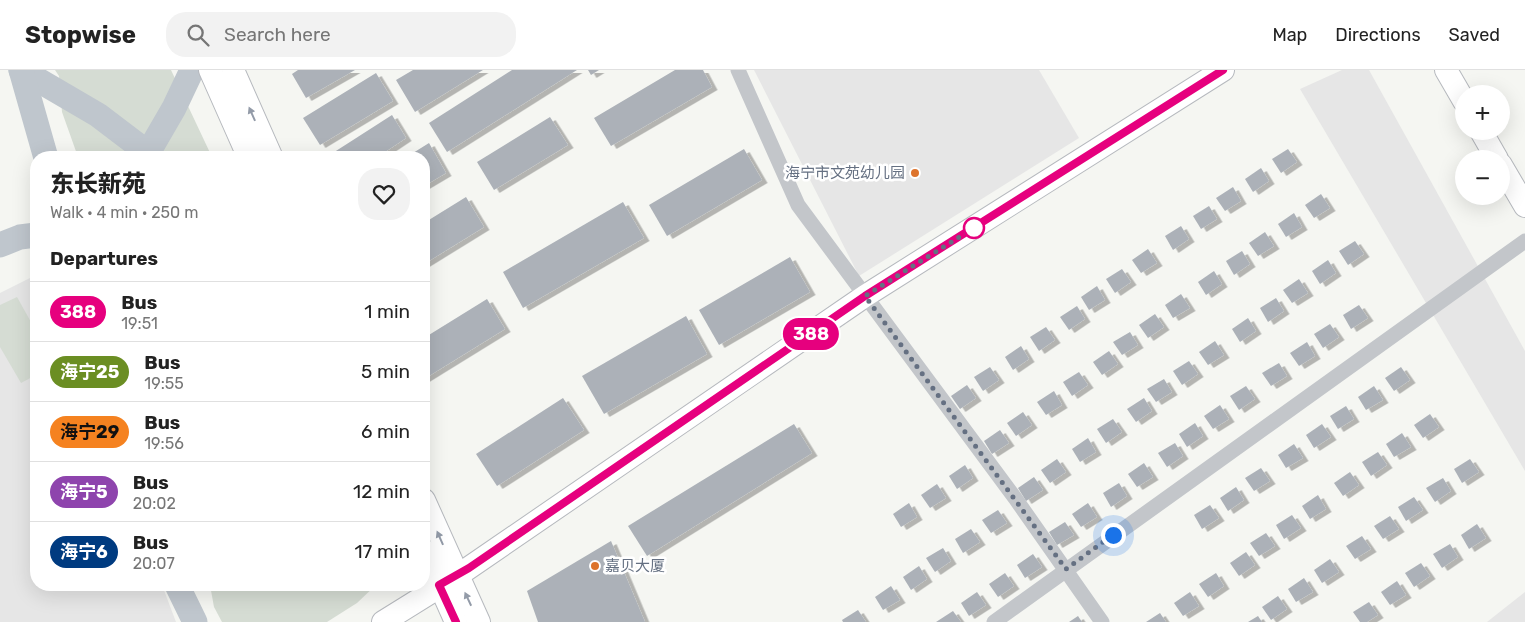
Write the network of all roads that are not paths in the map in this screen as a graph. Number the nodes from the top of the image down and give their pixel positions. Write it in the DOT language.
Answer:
graph roads {
  1 [pos="738,70"];
  2 [pos="1223,70"];
  3 [pos="1446,70"];
  4 [pos="221,72"];
  5 [pos="1455,86"];
  6 [pos="247,151"];
  7 [pos="268,151"];
  8 [pos="1510,180"];
  9 [pos="1525,206"];
  10 [pos="1525,241"];
  11 [pos="865,296"];
  12 [pos="430,520"];
  13 [pos="430,558"];
  14 [pos="1066,569"];
  15 [pos="448,580"];
  16 [pos="383,622"];
  17 [pos="456,622"];
  18 [pos="479,622"];
  19 [pos="994,622"];
  20 [pos="1102,622"];
  1 -- 11 [label="street"];
  2 -- 11 [label="street"];
  3 -- 5 [label="street"];
  4 -- 6 [label="street"];
  7 -- 4 [label="street, one-way"];
  8 -- 9 [label="street"];
  10 -- 14 [label="street"];
  11 -- 14 [label="street"];
  11 -- 15 [label="street"];
  15 -- 12 [label="street, one-way"];
  13 -- 15 [label="street"];
  14 -- 19 [label="street"];
  14 -- 20 [label="street"];
  15 -- 16 [label="street"];
  15 -- 17 [label="street"];
  18 -- 15 [label="street, one-way"];
}
